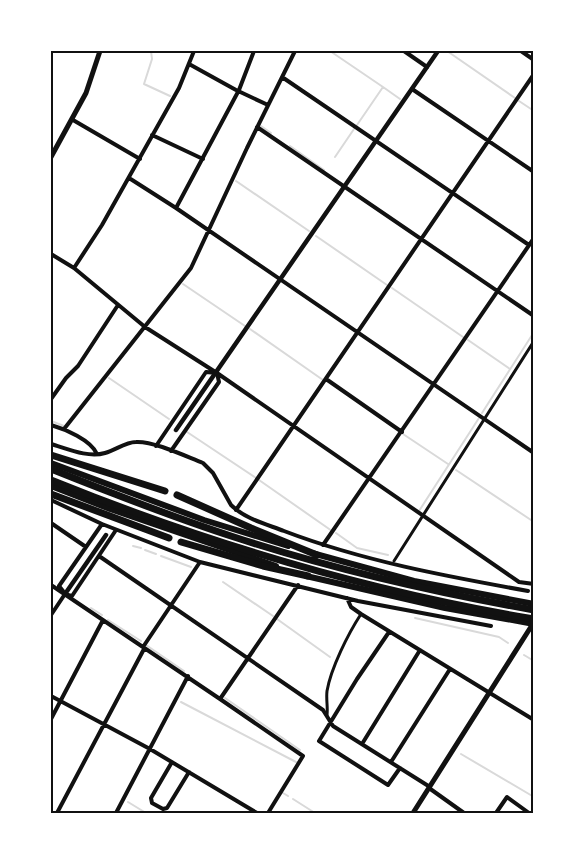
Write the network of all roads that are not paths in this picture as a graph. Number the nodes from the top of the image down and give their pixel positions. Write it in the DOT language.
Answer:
graph roads {
  1 [pos="100,51"];
  2 [pos="194,51"];
  3 [pos="254,51"];
  4 [pos="295,51"];
  5 [pos="404,51"];
  6 [pos="438,51"];
  7 [pos="521,51"];
  8 [pos="534,60"];
  9 [pos="189,64"];
  10 [pos="427,67"];
  11 [pos="534,74"];
  12 [pos="282,77"];
  13 [pos="412,89"];
  14 [pos="240,90"];
  15 [pos="268,105"];
  16 [pos="73,120"];
  17 [pos="257,127"];
  18 [pos="151,135"];
  19 [pos="376,140"];
  20 [pos="488,141"];
  21 [pos="51,157"];
  22 [pos="140,159"];
  23 [pos="203,159"];
  24 [pos="534,172"];
  25 [pos="129,178"];
  26 [pos="345,187"];
  27 [pos="453,193"];
  28 [pos="176,208"];
  29 [pos="208,231"];
  30 [pos="534,238"];
  31 [pos="421,239"];
  32 [pos="530,245"];
  33 [pos="51,254"];
  34 [pos="74,268"];
  35 [pos="280,280"];
  36 [pos="498,291"];
  37 [pos="118,305"];
  38 [pos="534,316"];
  39 [pos="145,327"];
  40 [pos="357,333"];
  41 [pos="534,341"];
  42 [pos="217,373"];
  43 [pos="326,379"];
  44 [pos="433,385"];
  45 [pos="51,399"];
  46 [pos="483,420"];
  47 [pos="51,425"];
  48 [pos="293,427"];
  49 [pos="64,429"];
  50 [pos="176,430"];
  51 [pos="402,432"];
  52 [pos="51,444"];
  53 [pos="156,446"];
  54 [pos="171,451"];
  55 [pos="534,453"];
  56 [pos="51,454"];
  57 [pos="98,454"];
  58 [pos="51,463"];
  59 [pos="51,468"];
  60 [pos="51,480"];
  61 [pos="369,480"];
  62 [pos="51,486"];
  63 [pos="165,490"];
  64 [pos="51,494"];
  65 [pos="177,495"];
  66 [pos="51,500"];
  67 [pos="236,510"];
  68 [pos="424,516"];
  69 [pos="51,524"];
  70 [pos="102,524"];
  71 [pos="116,530"];
  72 [pos="106,535"];
  73 [pos="169,538"];
  74 [pos="181,542"];
  75 [pos="323,545"];
  76 [pos="86,547"];
  77 [pos="316,555"];
  78 [pos="99,556"];
  79 [pos="394,561"];
  80 [pos="200,562"];
  81 [pos="308,576"];
  82 [pos="462,579"];
  83 [pos="519,582"];
  84 [pos="534,584"];
  85 [pos="51,585"];
  86 [pos="298,585"];
  87 [pos="516,589"];
  88 [pos="458,590"];
  89 [pos="528,591"];
  90 [pos="65,594"];
  91 [pos="346,597"];
  92 [pos="534,604"];
  93 [pos="171,606"];
  94 [pos="534,610"];
  95 [pos="362,614"];
  96 [pos="51,615"];
  97 [pos="480,615"];
  98 [pos="103,620"];
  99 [pos="468,622"];
  100 [pos="534,622"];
  101 [pos="491,626"];
  102 [pos="389,632"];
  103 [pos="143,648"];
  104 [pos="420,650"];
  105 [pos="247,658"];
  106 [pos="450,669"];
  107 [pos="188,676"];
  108 [pos="490,693"];
  109 [pos="51,696"];
  110 [pos="220,699"];
  111 [pos="60,701"];
  112 [pos="327,715"];
  113 [pos="51,719"];
  114 [pos="534,720"];
  115 [pos="329,722"];
  116 [pos="104,724"];
  117 [pos="362,744"];
  118 [pos="150,748"];
  119 [pos="172,762"];
  120 [pos="390,762"];
  121 [pos="400,768"];
  122 [pos="189,772"];
  123 [pos="429,787"];
  124 [pos="57,813"];
  125 [pos="116,813"];
  126 [pos="257,813"];
  127 [pos="268,813"];
  128 [pos="413,813"];
  129 [pos="464,813"];
  130 [pos="496,813"];
  131 [pos="529,813"];
  1 -- 16 [label="main road"];
  2 -- 9 [label="street"];
  3 -- 14 [label="street"];
  4 -- 12 [label="street"];
  5 -- 10 [label="street"];
  6 -- 10 [label="street"];
  7 -- 8 [label="street"];
  9 -- 14 [label="street"];
  9 -- 18 [label="street"];
  10 -- 13 [label="street"];
  11 -- 20 [label="street"];
  12 -- 15 [label="street"];
  12 -- 19 [label="street"];
  13 -- 19 [label="street"];
  13 -- 20 [label="street"];
  14 -- 15 [label="street"];
  14 -- 23 [label="street"];
  15 -- 17 [label="street"];
  16 -- 21 [label="main road"];
  16 -- 22 [label="street"];
  17 -- 26 [label="street"];
  17 -- 29 [label="street"];
  18 -- 22 [label="street"];
  18 -- 23 [label="street"];
  19 -- 26 [label="street"];
  19 -- 27 [label="street"];
  20 -- 24 [label="street"];
  20 -- 27 [label="street"];
  22 -- 25 [label="street"];
  23 -- 28 [label="street"];
  25 -- 28 [label="street"];
  25 -- 34 [label="street"];
  26 -- 31 [label="street"];
  26 -- 35 [label="street"];
  27 -- 31 [label="street"];
  27 -- 32 [label="street"];
  28 -- 29 [label="street"];
  29 -- 35 [label="street"];
  29 -- 39 [label="street"];
  30 -- 32 [label="street"];
  31 -- 36 [label="street"];
  31 -- 40 [label="street"];
  32 -- 36 [label="street"];
  33 -- 34 [label="street"];
  34 -- 37 [label="street"];
  35 -- 40 [label="street"];
  35 -- 42 [label="street"];
  36 -- 38 [label="street"];
  36 -- 44 [label="street"];
  37 -- 39 [label="street"];
  37 -- 45 [label="street"];
  39 -- 42 [label="street"];
  39 -- 49 [label="street"];
  40 -- 43 [label="street"];
  40 -- 44 [label="street"];
  41 -- 46 [label="street"];
  42 -- 48 [label="street"];
  42 -- 50 [label="street"];
  42 -- 53 [label="street"];
  42 -- 54 [label="street"];
  43 -- 48 [label="street"];
  43 -- 51 [label="street"];
  44 -- 46 [label="street"];
  44 -- 51 [label="street"];
  46 -- 55 [label="street"];
  46 -- 68 [label="street"];
  47 -- 49 [label="street"];
  48 -- 61 [label="street"];
  48 -- 67 [label="street"];
  49 -- 57 [label="street"];
  51 -- 61 [label="street"];
  52 -- 57 [label="street"];
  53 -- 54 [label="street"];
  53 -- 57 [label="street"];
  54 -- 67 [label="street"];
  56 -- 63 [label="highway"];
  58 -- 77 [label="main road"];
  59 -- 94 [label="highway"];
  60 -- 100 [label="highway"];
  61 -- 68 [label="street"];
  61 -- 75 [label="street"];
  62 -- 81 [label="main road"];
  64 -- 73 [label="highway"];
  65 -- 77 [label="highway"];
  66 -- 70 [label="street"];
  67 -- 75 [label="street"];
  68 -- 79 [label="street"];
  68 -- 83 [label="street"];
  69 -- 76 [label="street"];
  70 -- 71 [label="street"];
  70 -- 76 [label="street"];
  71 -- 78 [label="street"];
  71 -- 80 [label="street"];
  72 -- 90 [label="street"];
  74 -- 81 [label="highway"];
  75 -- 82 [label="street"];
  76 -- 90 [label="street"];
  77 -- 88 [label="main road"];
  78 -- 90 [label="street"];
  78 -- 93 [label="street"];
  80 -- 86 [label="street"];
  80 -- 93 [label="street"];
  81 -- 97 [label="main road"];
  82 -- 87 [label="street"];
  82 -- 88 [label="street"];
  83 -- 84 [label="street"];
  83 -- 87 [label="street"];
  85 -- 90 [label="street"];
  86 -- 91 [label="street"];
  86 -- 105 [label="street"];
  87 -- 89 [label="street"];
  88 -- 92 [label="main road"];
  90 -- 96 [label="street"];
  90 -- 98 [label="street"];
  91 -- 95 [label="street"];
  91 -- 99 [label="street"];
  93 -- 103 [label="street"];
  93 -- 105 [label="street"];
  95 -- 102 [label="street"];
  95 -- 112 [label="street"];
  97 -- 99 [label="street"];
  97 -- 100 [label="main road"];
  98 -- 103 [label="street"];
  98 -- 111 [label="street"];
  99 -- 101 [label="street"];
  100 -- 108 [label="main road"];
  102 -- 104 [label="street"];
  102 -- 115 [label="street"];
  103 -- 107 [label="street"];
  103 -- 116 [label="street"];
  104 -- 106 [label="street"];
  104 -- 117 [label="street"];
  105 -- 110 [label="street"];
  105 -- 112 [label="street"];
  106 -- 108 [label="street"];
  106 -- 120 [label="street"];
  107 -- 110 [label="street"];
  107 -- 118 [label="street"];
  108 -- 114 [label="street"];
  108 -- 123 [label="main road"];
  109 -- 111 [label="street"];
  110 -- 127 [label="street"];
  111 -- 113 [label="street"];
  111 -- 116 [label="street"];
  112 -- 115 [label="street"];
  115 -- 117 [label="street"];
  115 -- 121 [label="street"];
  116 -- 118 [label="street"];
  116 -- 124 [label="street"];
  117 -- 120 [label="street"];
  118 -- 119 [label="street"];
  118 -- 125 [label="street"];
  119 -- 122 [label="street"];
  119 -- 122 [label="street"];
  120 -- 121 [label="street"];
  121 -- 123 [label="street"];
  122 -- 126 [label="street"];
  123 -- 128 [label="main road"];
  123 -- 129 [label="street"];
  130 -- 131 [label="street"];
}
